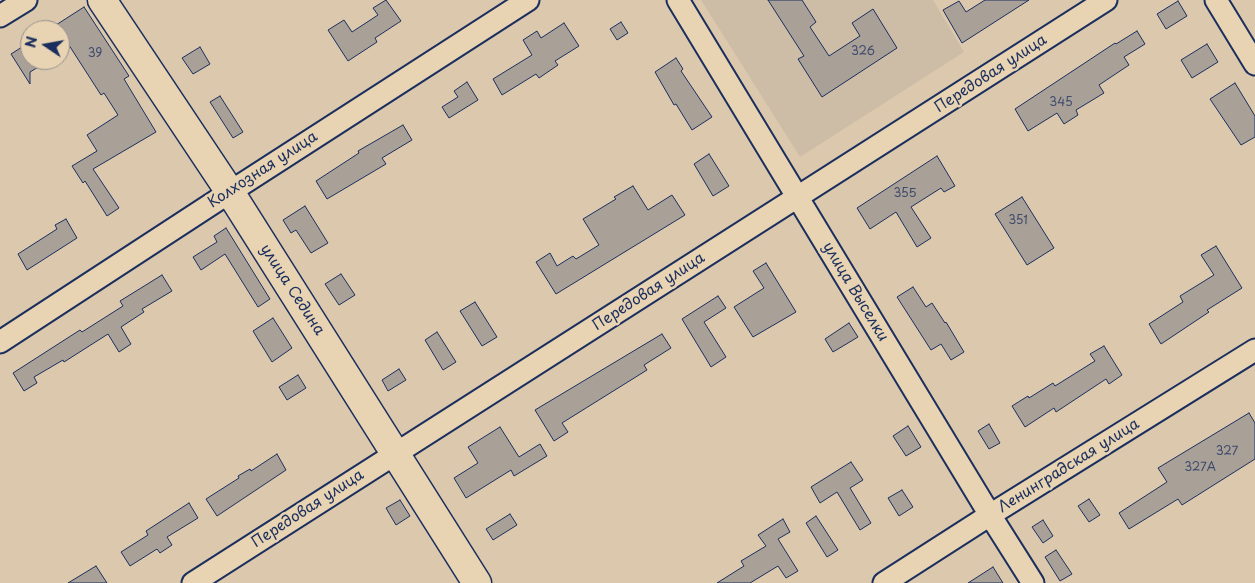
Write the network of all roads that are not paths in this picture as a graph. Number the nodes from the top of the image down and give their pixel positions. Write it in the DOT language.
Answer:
graph roads {
  1 [pos="26,0"];
  2 [pos="102,0"];
  3 [pos="528,0"];
  4 [pos="678,0"];
  5 [pos="1106,0"];
  6 [pos="1216,0"];
  7 [pos="0,16"];
  8 [pos="1255,64"];
  9 [pos="230,192"];
  10 [pos="798,197"];
  11 [pos="0,342"];
  12 [pos="1255,350"];
  13 [pos="396,453"];
  14 [pos="990,515"];
  15 [pos="192,583"];
  16 [pos="477,583"];
  17 [pos="884,583"];
  18 [pos="1033,583"];
  1 -- 7 [label="street"];
  2 -- 9 [label="main road, улица Седина"];
  3 -- 9 [label="street, Колхозная улица"];
  4 -- 10 [label="street, улица Выселки"];
  5 -- 10 [label="street, Передовая улица"];
  6 -- 8 [label="street"];
  9 -- 11 [label="street, Колхозная улица"];
  9 -- 13 [label="main road, улица Седина"];
  10 -- 13 [label="street, Передовая улица"];
  10 -- 14 [label="street, улица Выселки"];
  12 -- 14 [label="street, Ленинградская улица"];
  13 -- 15 [label="street, Передовая улица"];
  13 -- 16 [label="main road, улица Седина"];
  14 -- 17 [label="street, Ленинградская улица"];
  14 -- 18 [label="street, улица Выселки"];
}
